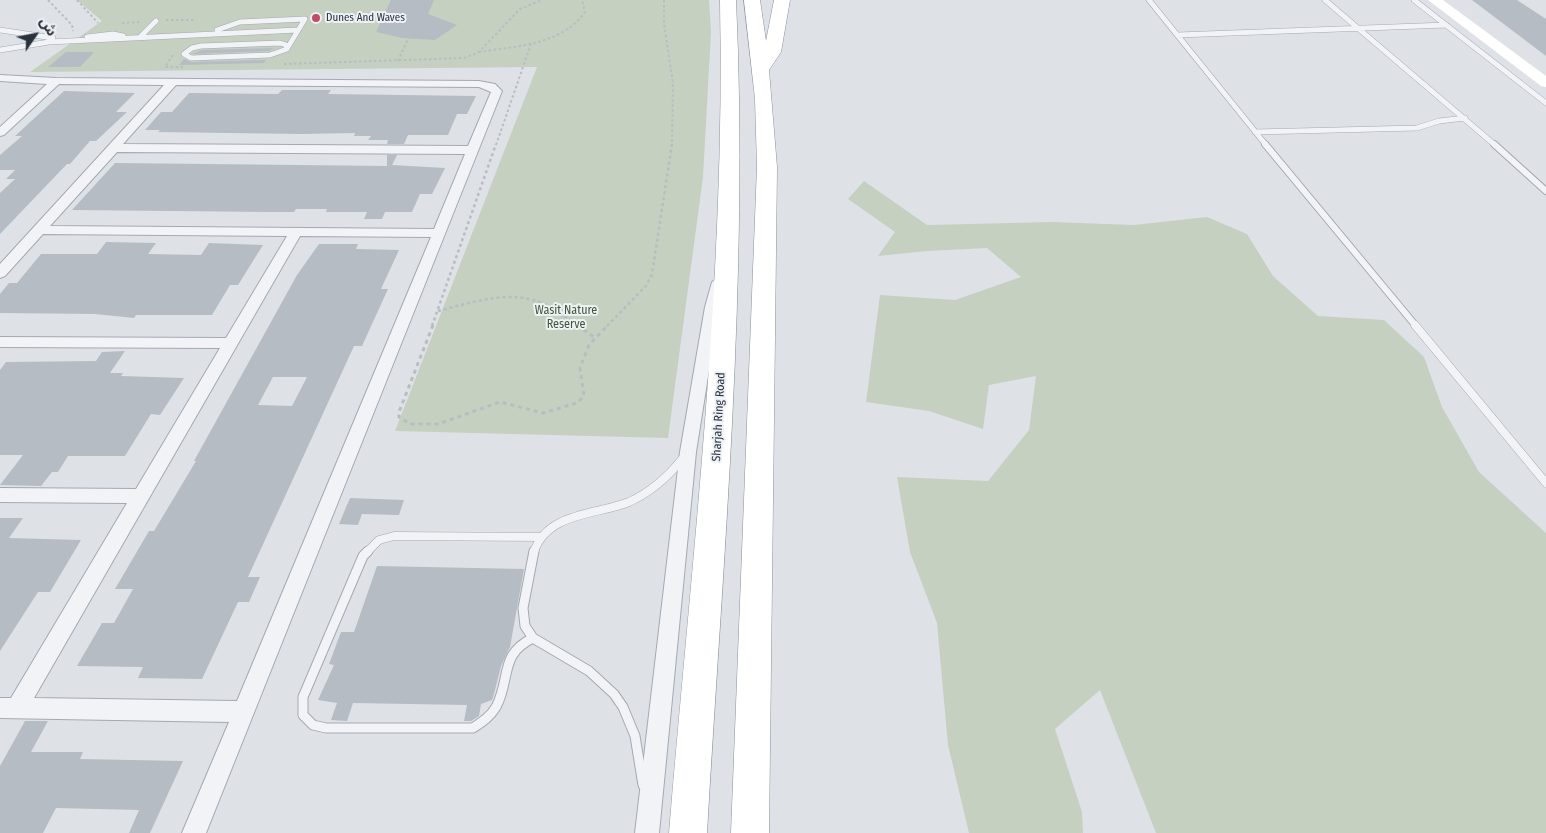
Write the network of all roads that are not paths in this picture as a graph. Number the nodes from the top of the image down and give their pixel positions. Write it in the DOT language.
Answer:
graph roads {
  1 [pos="728,0"];
  2 [pos="752,0"];
  3 [pos="782,0"];
  4 [pos="1150,0"];
  5 [pos="1325,0"];
  6 [pos="1414,0"];
  7 [pos="1435,0"];
  8 [pos="1452,0"];
  9 [pos="156,21"];
  10 [pos="1446,25"];
  11 [pos="1357,28"];
  12 [pos="0,30"];
  13 [pos="298,30"];
  14 [pos="250,32"];
  15 [pos="208,34"];
  16 [pos="1178,35"];
  17 [pos="142,36"];
  18 [pos="68,40"];
  19 [pos="241,44"];
  20 [pos="288,47"];
  21 [pos="0,50"];
  22 [pos="761,69"];
  23 [pos="1546,69"];
  24 [pos="0,78"];
  25 [pos="56,81"];
  26 [pos="174,82"];
  27 [pos="1546,83"];
  28 [pos="1546,103"];
  29 [pos="1465,118"];
  30 [pos="1255,132"];
  31 [pos="0,133"];
  32 [pos="114,148"];
  33 [pos="474,150"];
  34 [pos="1546,191"];
  35 [pos="39,230"];
  36 [pos="296,232"];
  37 [pos="440,233"];
  38 [pos="725,261"];
  39 [pos="0,273"];
  40 [pos="0,342"];
  41 [pos="231,344"];
  42 [pos="688,452"];
  43 [pos="1546,483"];
  44 [pos="0,495"];
  45 [pos="142,496"];
  46 [pos="541,537"];
  47 [pos="533,638"];
  48 [pos="8,708"];
  49 [pos="243,712"];
  50 [pos="194,833"];
  51 [pos="647,833"];
  52 [pos="688,833"];
  53 [pos="750,833"];
  1 -- 38 [label="highway, Sharjah Ring Road"];
  2 -- 22 [label="highway"];
  3 -- 22 [label="highway"];
  4 -- 16 [label="lane"];
  5 -- 11 [label="lane"];
  6 -- 10 [label="lane"];
  7 -- 27 [label="main road"];
  8 -- 23 [label="main road"];
  9 -- 17 [label="lane"];
  10 -- 11 [label="lane"];
  10 -- 28 [label="lane"];
  11 -- 16 [label="lane"];
  11 -- 29 [label="lane"];
  12 -- 18 [label="lane"];
  13 -- 14 [label="lane"];
  13 -- 15 [label="lane"];
  13 -- 20 [label="lane"];
  14 -- 15 [label="lane"];
  14 -- 19 [label="lane"];
  15 -- 17 [label="lane"];
  16 -- 30 [label="lane"];
  17 -- 18 [label="lane"];
  18 -- 21 [label="lane"];
  19 -- 20 [label="lane"];
  19 -- 20 [label="lane"];
  22 -- 53 [label="highway"];
  24 -- 25 [label="street"];
  25 -- 26 [label="street"];
  25 -- 31 [label="street"];
  26 -- 32 [label="street"];
  26 -- 33 [label="street"];
  29 -- 30 [label="lane"];
  29 -- 34 [label="lane"];
  30 -- 43 [label="lane"];
  32 -- 33 [label="street"];
  32 -- 35 [label="street"];
  33 -- 37 [label="street"];
  35 -- 36 [label="street"];
  35 -- 39 [label="street"];
  36 -- 37 [label="street"];
  36 -- 41 [label="street"];
  37 -- 49 [label="street"];
  38 -- 42 [label="street"];
  38 -- 52 [label="highway, Sharjah Ring Road"];
  40 -- 41 [label="street"];
  41 -- 45 [label="street"];
  42 -- 46 [label="lane"];
  42 -- 51 [label="street"];
  44 -- 45 [label="street"];
  45 -- 48 [label="street"];
  46 -- 47 [label="lane"];
  46 -- 47 [label="lane"];
  47 -- 51 [label="lane"];
  48 -- 49 [label="street"];
  49 -- 50 [label="street"];
}
